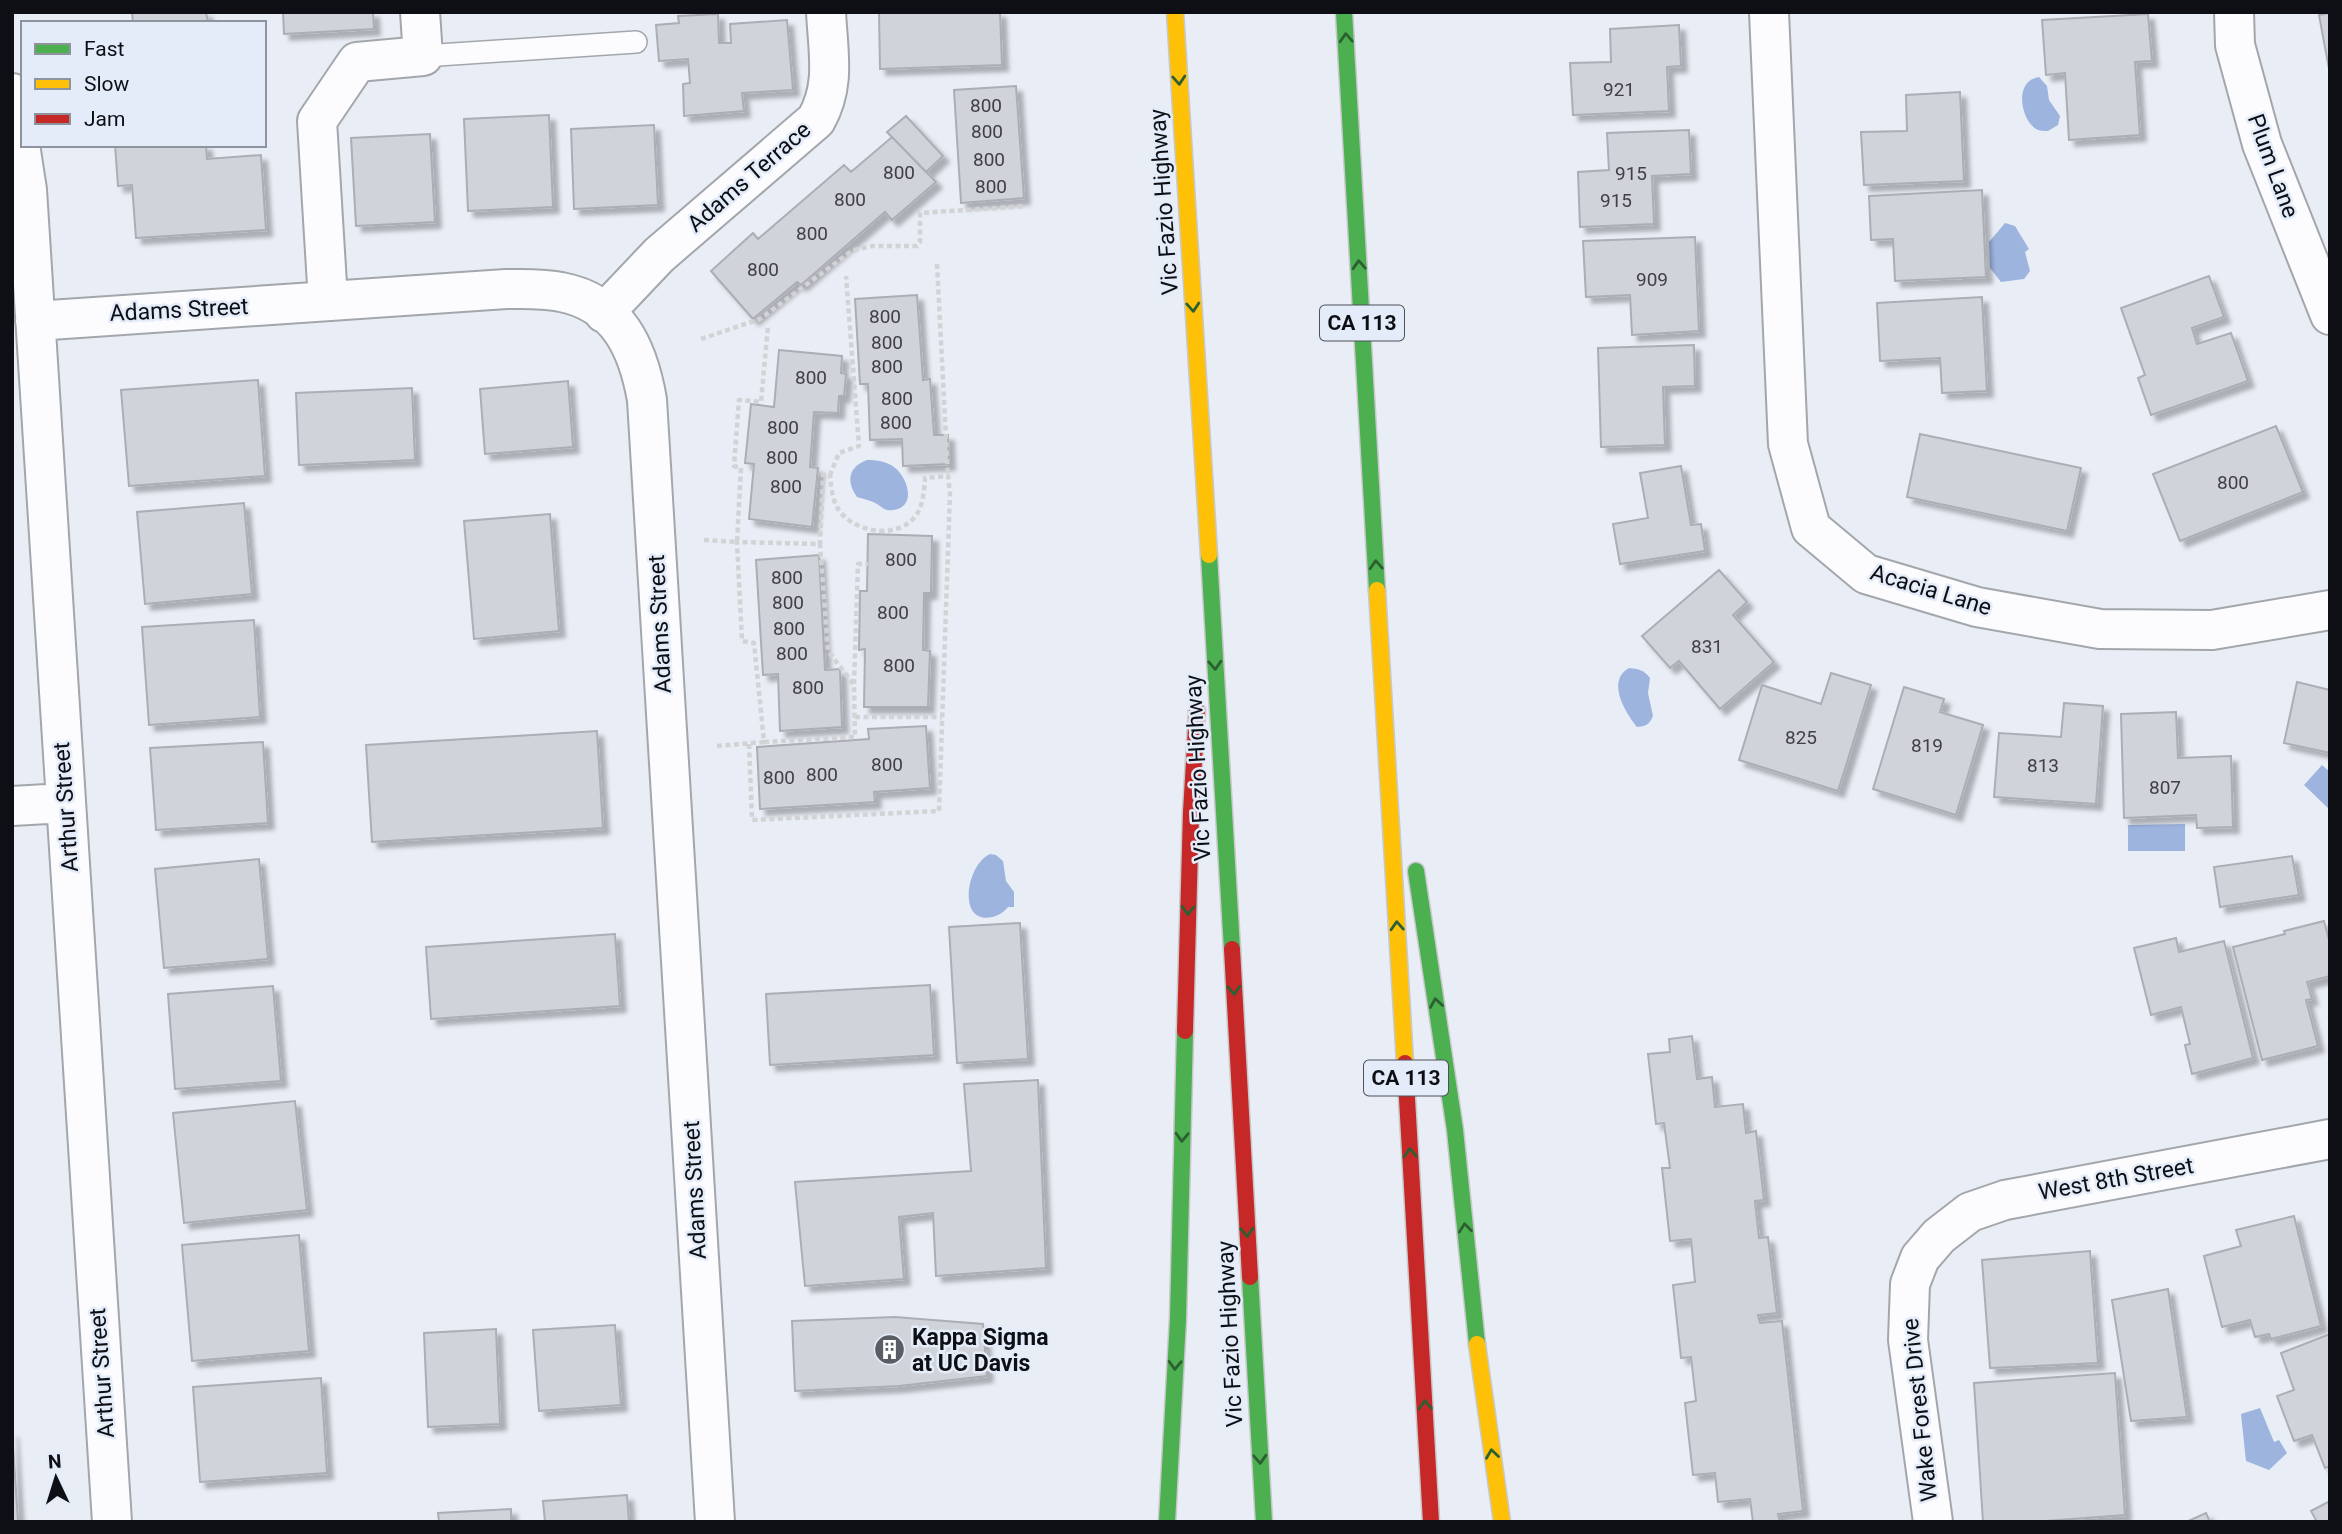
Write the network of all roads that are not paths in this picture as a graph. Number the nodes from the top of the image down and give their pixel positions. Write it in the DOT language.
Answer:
graph roads {
  1 [pos="420,12"];
  2 [pos="826,12"];
  3 [pos="1175,12"];
  4 [pos="1344,12"];
  5 [pos="1769,12"];
  6 [pos="2234,12"];
  7 [pos="636,42"];
  8 [pos="423,56"];
  9 [pos="12,93"];
  10 [pos="328,301"];
  11 [pos="604,313"];
  12 [pos="2330,315"];
  13 [pos="35,321"];
  14 [pos="1209,548"];
  15 [pos="2330,610"];
  16 [pos="1380,634"];
  17 [pos="1200,670"];
  18 [pos="1198,697"];
  19 [pos="1405,799"];
  20 [pos="65,803"];
  21 [pos="12,806"];
  22 [pos="1414,854"];
  23 [pos="2330,1139"];
  24 [pos="1920,1258"];
  25 [pos="112,1522"];
  26 [pos="715,1522"];
  27 [pos="1167,1522"];
  28 [pos="1264,1522"];
  29 [pos="1432,1522"];
  30 [pos="1502,1522"];
  31 [pos="1933,1522"];
  1 -- 8 [label="street"];
  2 -- 11 [label="street, Adams Terrace"];
  3 -- 14 [label="highway, Vic Fazio Highway, one-way"];
  16 -- 4 [label="highway, CA 113, one-way"];
  5 -- 15 [label="street, Acacia Lane"];
  6 -- 12 [label="street, Plum Lane"];
  7 -- 8 [label="lane"];
  8 -- 10 [label="street"];
  9 -- 13 [label="street, Arthur Street"];
  10 -- 11 [label="street, Adams Street"];
  10 -- 13 [label="street, Adams Street"];
  11 -- 26 [label="street, Adams Street"];
  13 -- 20 [label="street, Arthur Street"];
  14 -- 17 [label="highway"];
  14 -- 28 [label="highway, Vic Fazio Highway, one-way"];
  16 -- 19 [label="highway"];
  29 -- 16 [label="highway, CA 113, one-way"];
  18 -- 27 [label="highway, one-way"];
  20 -- 21 [label="street"];
  20 -- 25 [label="street, Arthur Street"];
  30 -- 22 [label="highway, one-way"];
  23 -- 24 [label="street, West 8th Street"];
  24 -- 31 [label="street, Wake Forest Drive"];
}
